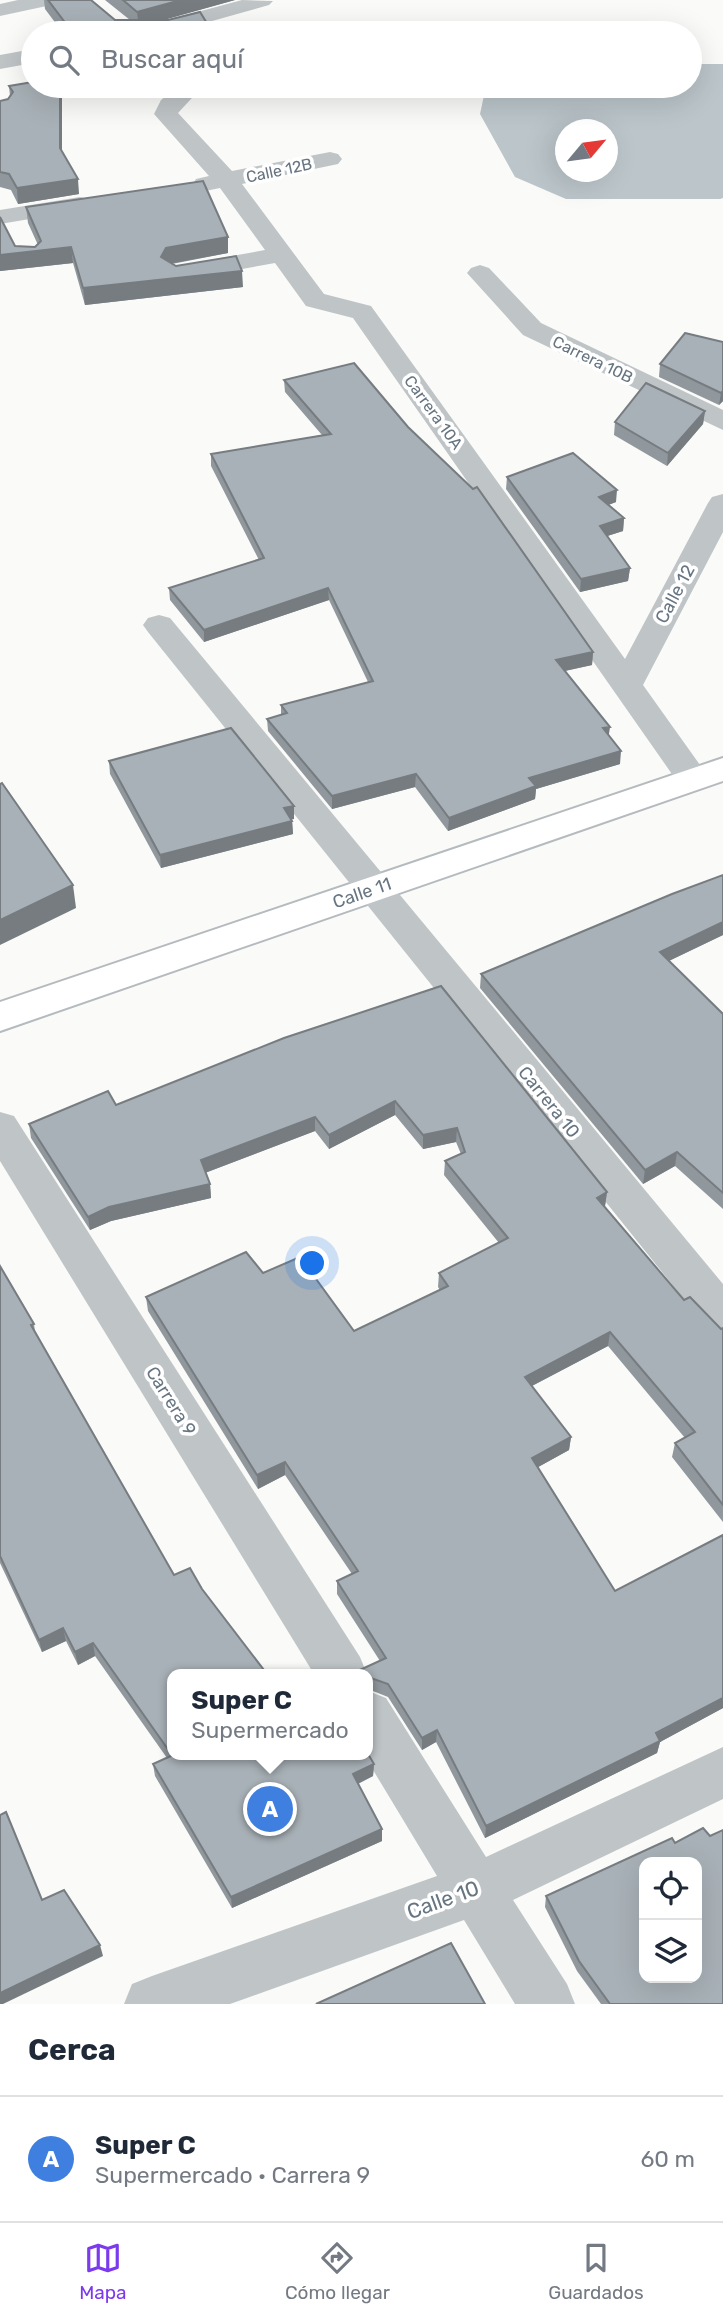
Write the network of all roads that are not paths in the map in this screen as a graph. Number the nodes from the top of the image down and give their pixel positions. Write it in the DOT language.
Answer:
graph roads {
  1 [pos="48,0"];
  2 [pos="262,1"];
  3 [pos="0,10"];
  4 [pos="190,21"];
  5 [pos="248,21"];
  6 [pos="21,58"];
  7 [pos="0,62"];
  8 [pos="177,98"];
  9 [pos="330,159"];
  10 [pos="227,181"];
  11 [pos="187,187"];
  12 [pos="106,200"];
  13 [pos="8,216"];
  14 [pos="283,254"];
  15 [pos="177,272"];
  16 [pos="480,273"];
  17 [pos="723,421"];
  18 [pos="723,503"];
  19 [pos="159,625"];
  20 [pos="627,685"];
  21 [pos="708,774"];
  22 [pos="374,889"];
  23 [pos="0,1017"];
  24 [pos="0,1127"];
  25 [pos="723,1315"];
  26 [pos="339,1669"];
  27 [pos="373,1723"];
  28 [pos="723,1772"];
  29 [pos="477,1889"];
  30 [pos="152,2004"];
  31 [pos="547,2004"];
  1 -- 3 [label="street"];
  2 -- 4 [label="street"];
  2 -- 5 [label="street"];
  6 -- 7 [label="street"];
  8 -- 10 [label="street, Carrera 10A"];
  9 -- 10 [label="street, Calle 12B"];
  10 -- 11 [label="street, Calle 12B"];
  10 -- 14 [label="street, Carrera 10A"];
  12 -- 13 [label="street"];
  14 -- 15 [label="street"];
  14 -- 20 [label="street, Carrera 10A"];
  16 -- 17 [label="street, Carrera 10B"];
  18 -- 20 [label="street, Calle 12"];
  19 -- 22 [label="street, Carrera 10"];
  20 -- 21 [label="street, Carrera 10A"];
  21 -- 22 [label="main road, Calle 11"];
  22 -- 23 [label="main road, Calle 11"];
  22 -- 25 [label="street, Carrera 10"];
  24 -- 26 [label="street, Carrera 9"];
  27 -- 29 [label="street"];
  28 -- 29 [label="street, Calle 10"];
  29 -- 30 [label="street, Calle 10"];
  29 -- 31 [label="street"];
}
